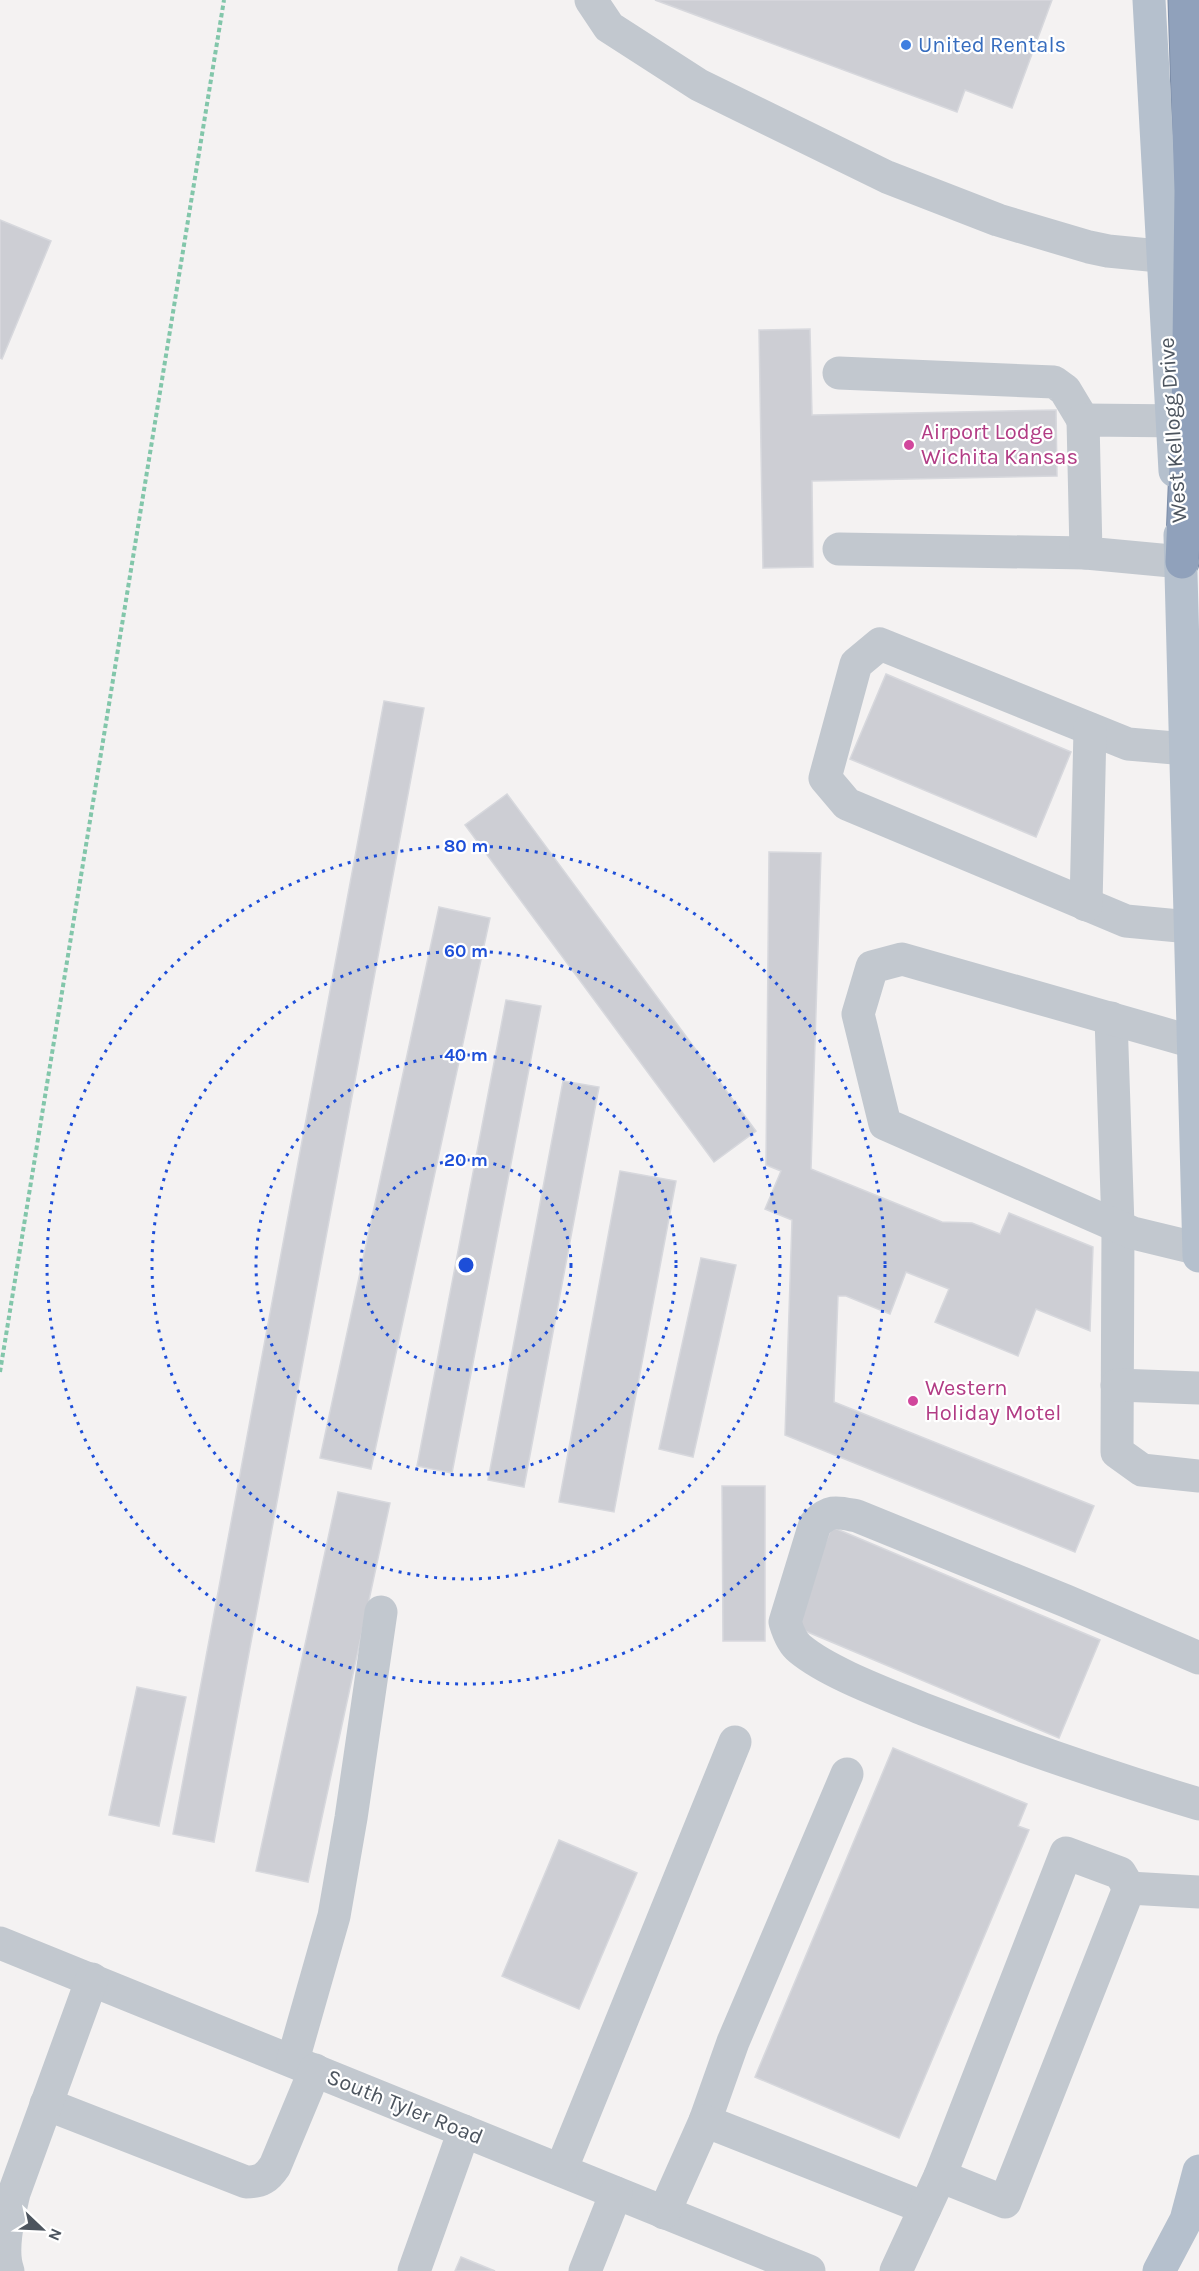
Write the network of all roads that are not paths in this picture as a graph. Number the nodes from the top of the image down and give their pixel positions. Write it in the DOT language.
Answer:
graph roads {
  1 [pos="591,0"];
  2 [pos="1149,0"];
  3 [pos="1185,0"];
  4 [pos="1177,258"];
  5 [pos="839,373"];
  6 [pos="1083,420"];
  7 [pos="1179,421"];
  8 [pos="839,549"];
  9 [pos="1086,552"];
  10 [pos="1182,562"];
  11 [pos="1090,729"];
  12 [pos="1186,749"];
  13 [pos="1086,905"];
  14 [pos="1190,927"];
  15 [pos="1111,1018"];
  16 [pos="1193,1042"];
  17 [pos="1118,1226"];
  18 [pos="1199,1249"];
  19 [pos="1199,1256"];
  20 [pos="1116,1385"];
  21 [pos="1199,1388"];
  22 [pos="1199,1476"];
  23 [pos="381,1612"];
  24 [pos="1199,1658"];
  25 [pos="735,1742"];
  26 [pos="847,1774"];
  27 [pos="1199,1804"];
  28 [pos="1129,1888"];
  29 [pos="1199,1892"];
  30 [pos="0,1943"];
  31 [pos="92,1979"];
  32 [pos="304,2065"];
  33 [pos="46,2104"];
  34 [pos="705,2121"];
  35 [pos="464,2131"];
  36 [pos="561,2170"];
  37 [pos="1199,2171"];
  38 [pos="940,2176"];
  39 [pos="615,2193"];
  40 [pos="925,2208"];
  41 [pos="664,2213"];
  42 [pos="8,2271"];
  43 [pos="414,2271"];
  44 [pos="585,2271"];
  45 [pos="809,2271"];
  46 [pos="896,2271"];
  47 [pos="1159,2271"];
  1 -- 4 [label="street"];
  2 -- 4 [label="main road"];
  3 -- 4 [label="highway"];
  4 -- 7 [label="highway"];
  5 -- 6 [label="street"];
  6 -- 7 [label="street"];
  6 -- 9 [label="street"];
  7 -- 10 [label="highway"];
  8 -- 9 [label="street"];
  9 -- 10 [label="street"];
  10 -- 12 [label="main road"];
  11 -- 12 [label="street"];
  11 -- 13 [label="street"];
  11 -- 13 [label="street"];
  12 -- 14 [label="main road"];
  13 -- 14 [label="street"];
  14 -- 16 [label="main road"];
  15 -- 16 [label="street"];
  15 -- 17 [label="street"];
  15 -- 17 [label="street"];
  16 -- 18 [label="main road"];
  17 -- 18 [label="street"];
  17 -- 20 [label="street"];
  18 -- 19 [label="main road"];
  20 -- 21 [label="street"];
  20 -- 22 [label="street"];
  23 -- 32 [label="street"];
  24 -- 27 [label="street"];
  25 -- 36 [label="street"];
  26 -- 34 [label="street"];
  28 -- 29 [label="street"];
  28 -- 38 [label="street"];
  28 -- 38 [label="street"];
  30 -- 31 [label="street, South Tyler Road"];
  31 -- 32 [label="street, South Tyler Road"];
  31 -- 33 [label="street"];
  32 -- 33 [label="street"];
  32 -- 35 [label="street, South Tyler Road"];
  33 -- 42 [label="street"];
  34 -- 40 [label="street"];
  34 -- 41 [label="street"];
  35 -- 36 [label="street, South Tyler Road"];
  35 -- 43 [label="street"];
  36 -- 39 [label="street, South Tyler Road"];
  37 -- 47 [label="main road"];
  38 -- 40 [label="street"];
  39 -- 41 [label="street, South Tyler Road"];
  39 -- 44 [label="street"];
  40 -- 46 [label="street"];
  41 -- 45 [label="street, South Tyler Road"];
}
